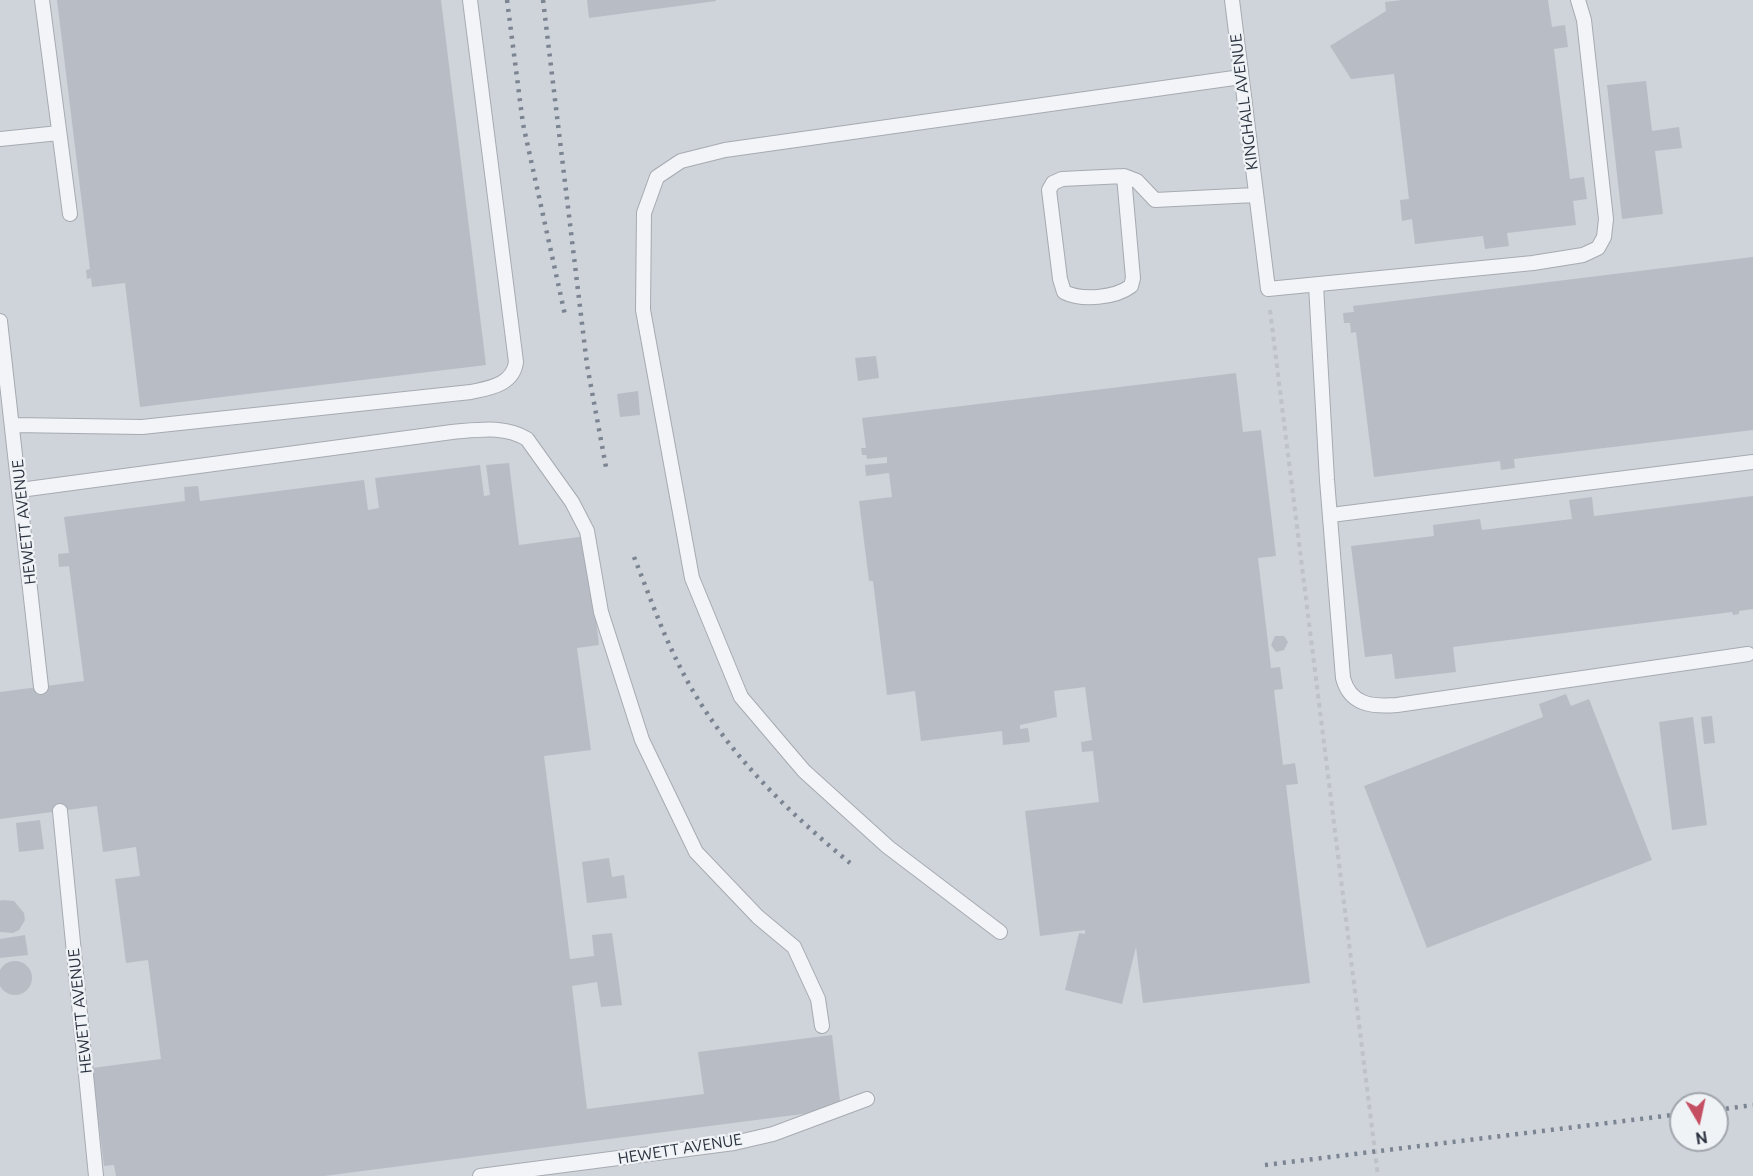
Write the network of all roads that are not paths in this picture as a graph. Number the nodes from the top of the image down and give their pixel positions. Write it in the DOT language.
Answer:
graph roads {
  1 [pos="42,0"];
  2 [pos="470,0"];
  3 [pos="1232,0"];
  4 [pos="1578,0"];
  5 [pos="1241,77"];
  6 [pos="59,132"];
  7 [pos="0,139"];
  8 [pos="1124,176"];
  9 [pos="1256,199"];
  10 [pos="70,214"];
  11 [pos="1316,285"];
  12 [pos="0,321"];
  13 [pos="4,393"];
  14 [pos="13,425"];
  15 [pos="1753,462"];
  16 [pos="20,490"];
  17 [pos="1331,515"];
  18 [pos="1748,654"];
  19 [pos="41,687"];
  20 [pos="60,811"];
  21 [pos="1000,932"];
  22 [pos="822,1026"];
  23 [pos="867,1099"];
  24 [pos="96,1176"];
  25 [pos="480,1176"];
  1 -- 6 [label="lane"];
  2 -- 14 [label="lane"];
  3 -- 5 [label="lane, KINGHALL AVENUE"];
  4 -- 11 [label="lane"];
  5 -- 9 [label="lane, KINGHALL AVENUE"];
  5 -- 21 [label="lane"];
  6 -- 7 [label="lane"];
  6 -- 10 [label="lane"];
  8 -- 8 [label="lane"];
  8 -- 9 [label="lane"];
  9 -- 11 [label="lane, KINGHALL AVENUE"];
  11 -- 17 [label="lane"];
  12 -- 13 [label="lane, HEWETT AVENUE"];
  13 -- 14 [label="lane, HEWETT AVENUE"];
  14 -- 16 [label="lane, HEWETT AVENUE"];
  15 -- 17 [label="lane"];
  16 -- 19 [label="lane, HEWETT AVENUE"];
  16 -- 22 [label="lane"];
  17 -- 18 [label="lane"];
  20 -- 24 [label="lane, HEWETT AVENUE"];
  23 -- 25 [label="lane, HEWETT AVENUE"];
}
